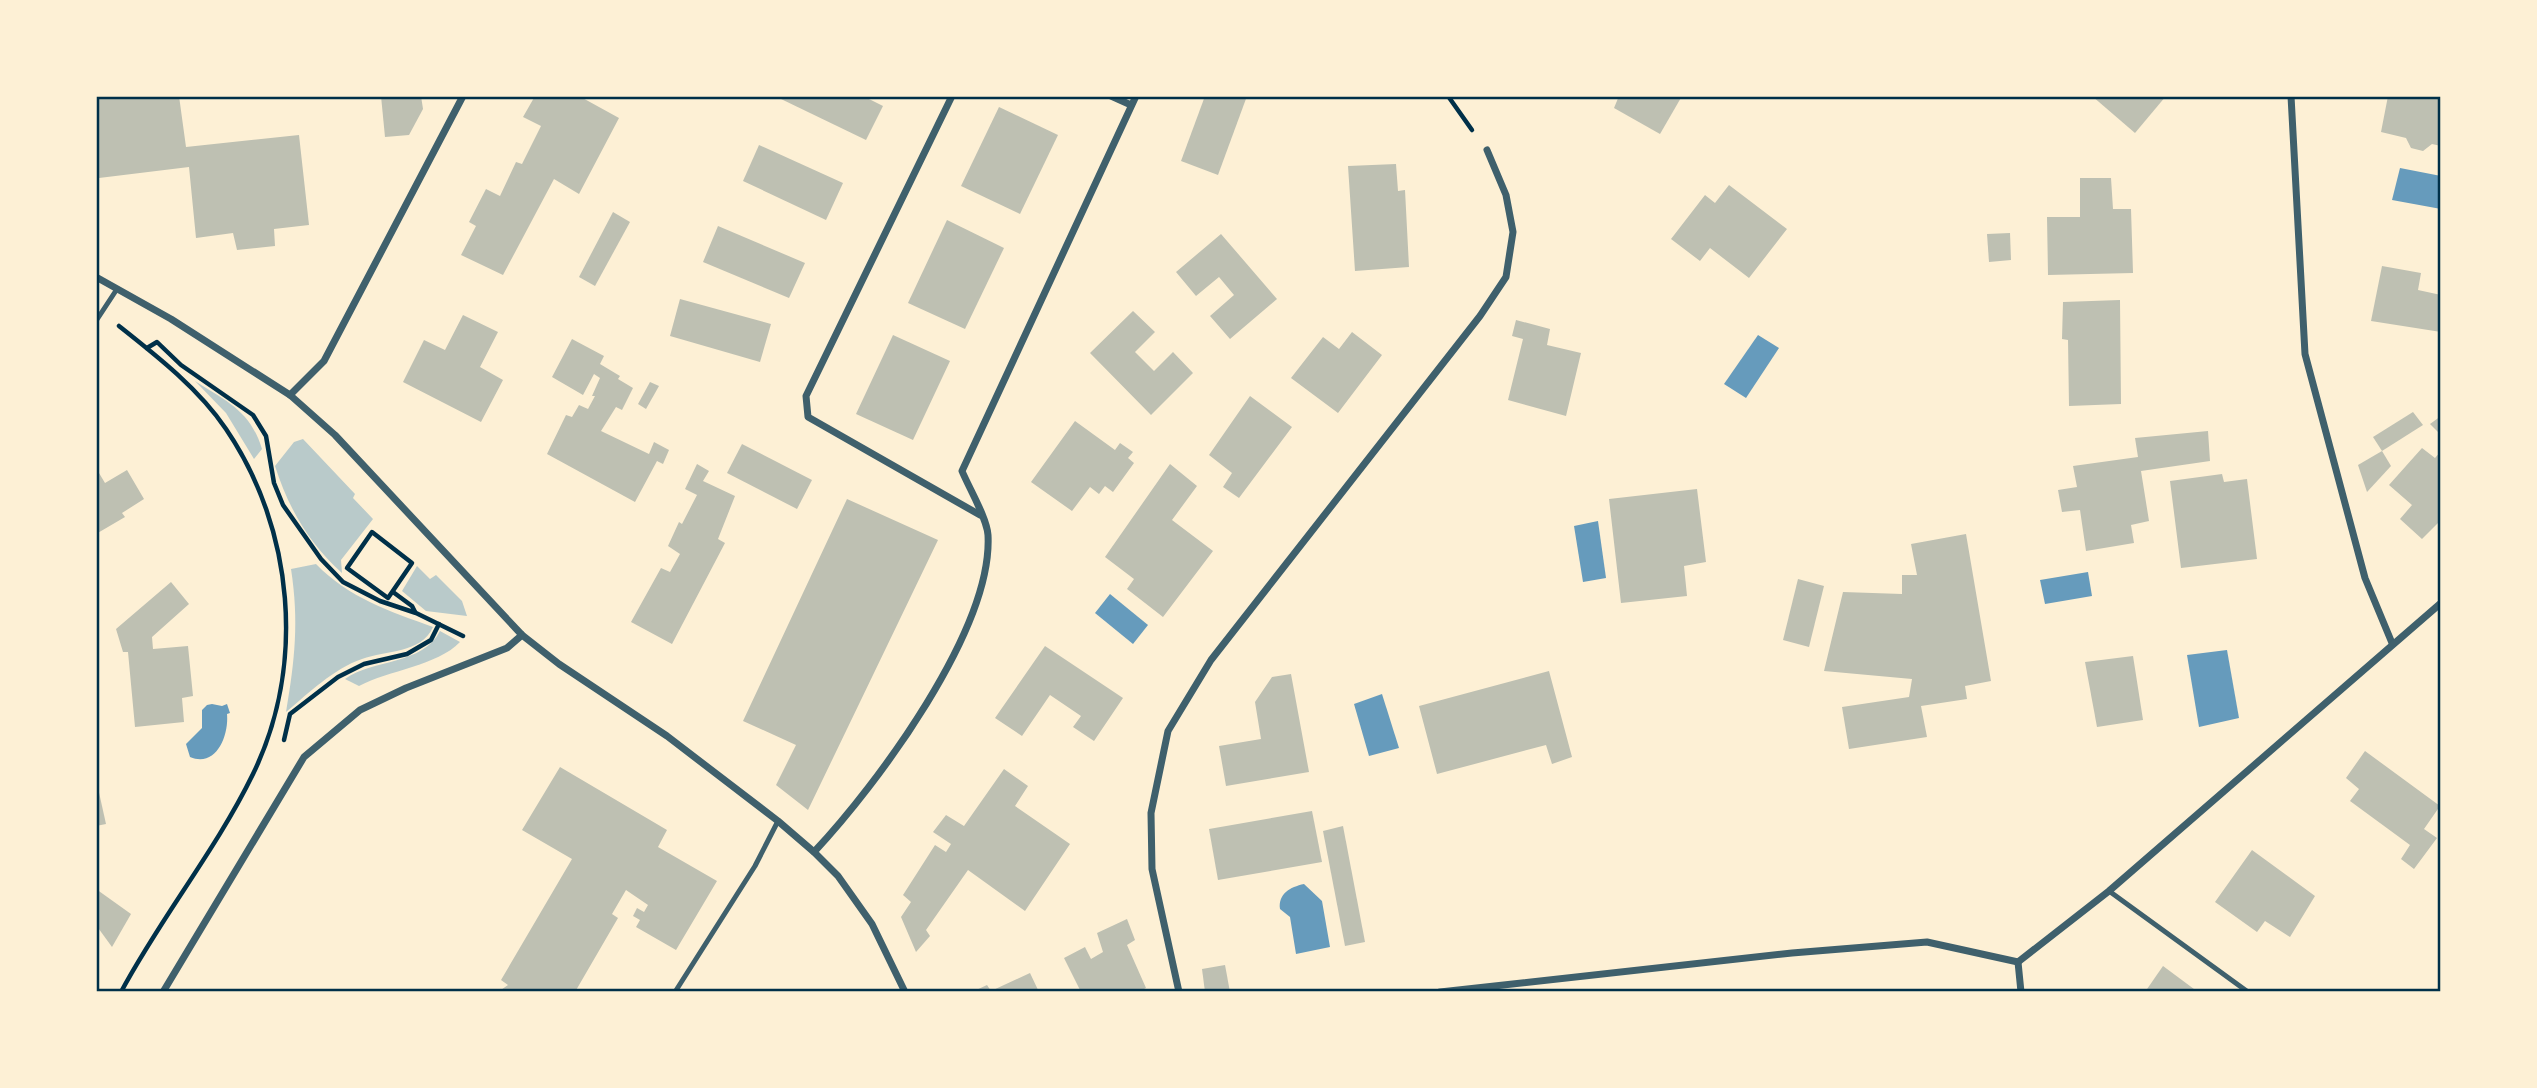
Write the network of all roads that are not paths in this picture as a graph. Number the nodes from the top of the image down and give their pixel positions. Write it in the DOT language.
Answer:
graph roads {
  1 [pos="463,96"];
  2 [pos="952,96"];
  3 [pos="1111,96"];
  4 [pos="1136,96"];
  5 [pos="2291,96"];
  6 [pos="1131,105"];
  7 [pos="1487,150"];
  8 [pos="96,277"];
  9 [pos="117,289"];
  10 [pos="96,321"];
  11 [pos="290,396"];
  12 [pos="981,516"];
  13 [pos="2441,603"];
  14 [pos="522,635"];
  15 [pos="2392,643"];
  16 [pos="778,821"];
  17 [pos="814,852"];
  18 [pos="2109,891"];
  19 [pos="2018,962"];
  20 [pos="1450,991"];
  21 [pos="163,992"];
  22 [pos="675,992"];
  23 [pos="905,992"];
  24 [pos="1179,992"];
  25 [pos="1440,992"];
  26 [pos="2021,992"];
  27 [pos="2248,992"];
  1 -- 11 [label="street"];
  2 -- 12 [label="street"];
  3 -- 6 [label="street"];
  4 -- 6 [label="street"];
  5 -- 15 [label="street"];
  6 -- 12 [label="street"];
  7 -- 24 [label="street"];
  8 -- 9 [label="street"];
  9 -- 10 [label="lane"];
  9 -- 11 [label="street"];
  11 -- 14 [label="street"];
  12 -- 17 [label="street"];
  13 -- 15 [label="street"];
  14 -- 16 [label="street"];
  14 -- 21 [label="street"];
  15 -- 18 [label="street"];
  16 -- 17 [label="street"];
  16 -- 22 [label="lane"];
  17 -- 23 [label="street"];
  18 -- 19 [label="street"];
  18 -- 27 [label="lane"];
  19 -- 20 [label="street"];
  19 -- 26 [label="street"];
  20 -- 25 [label="street"];
}
